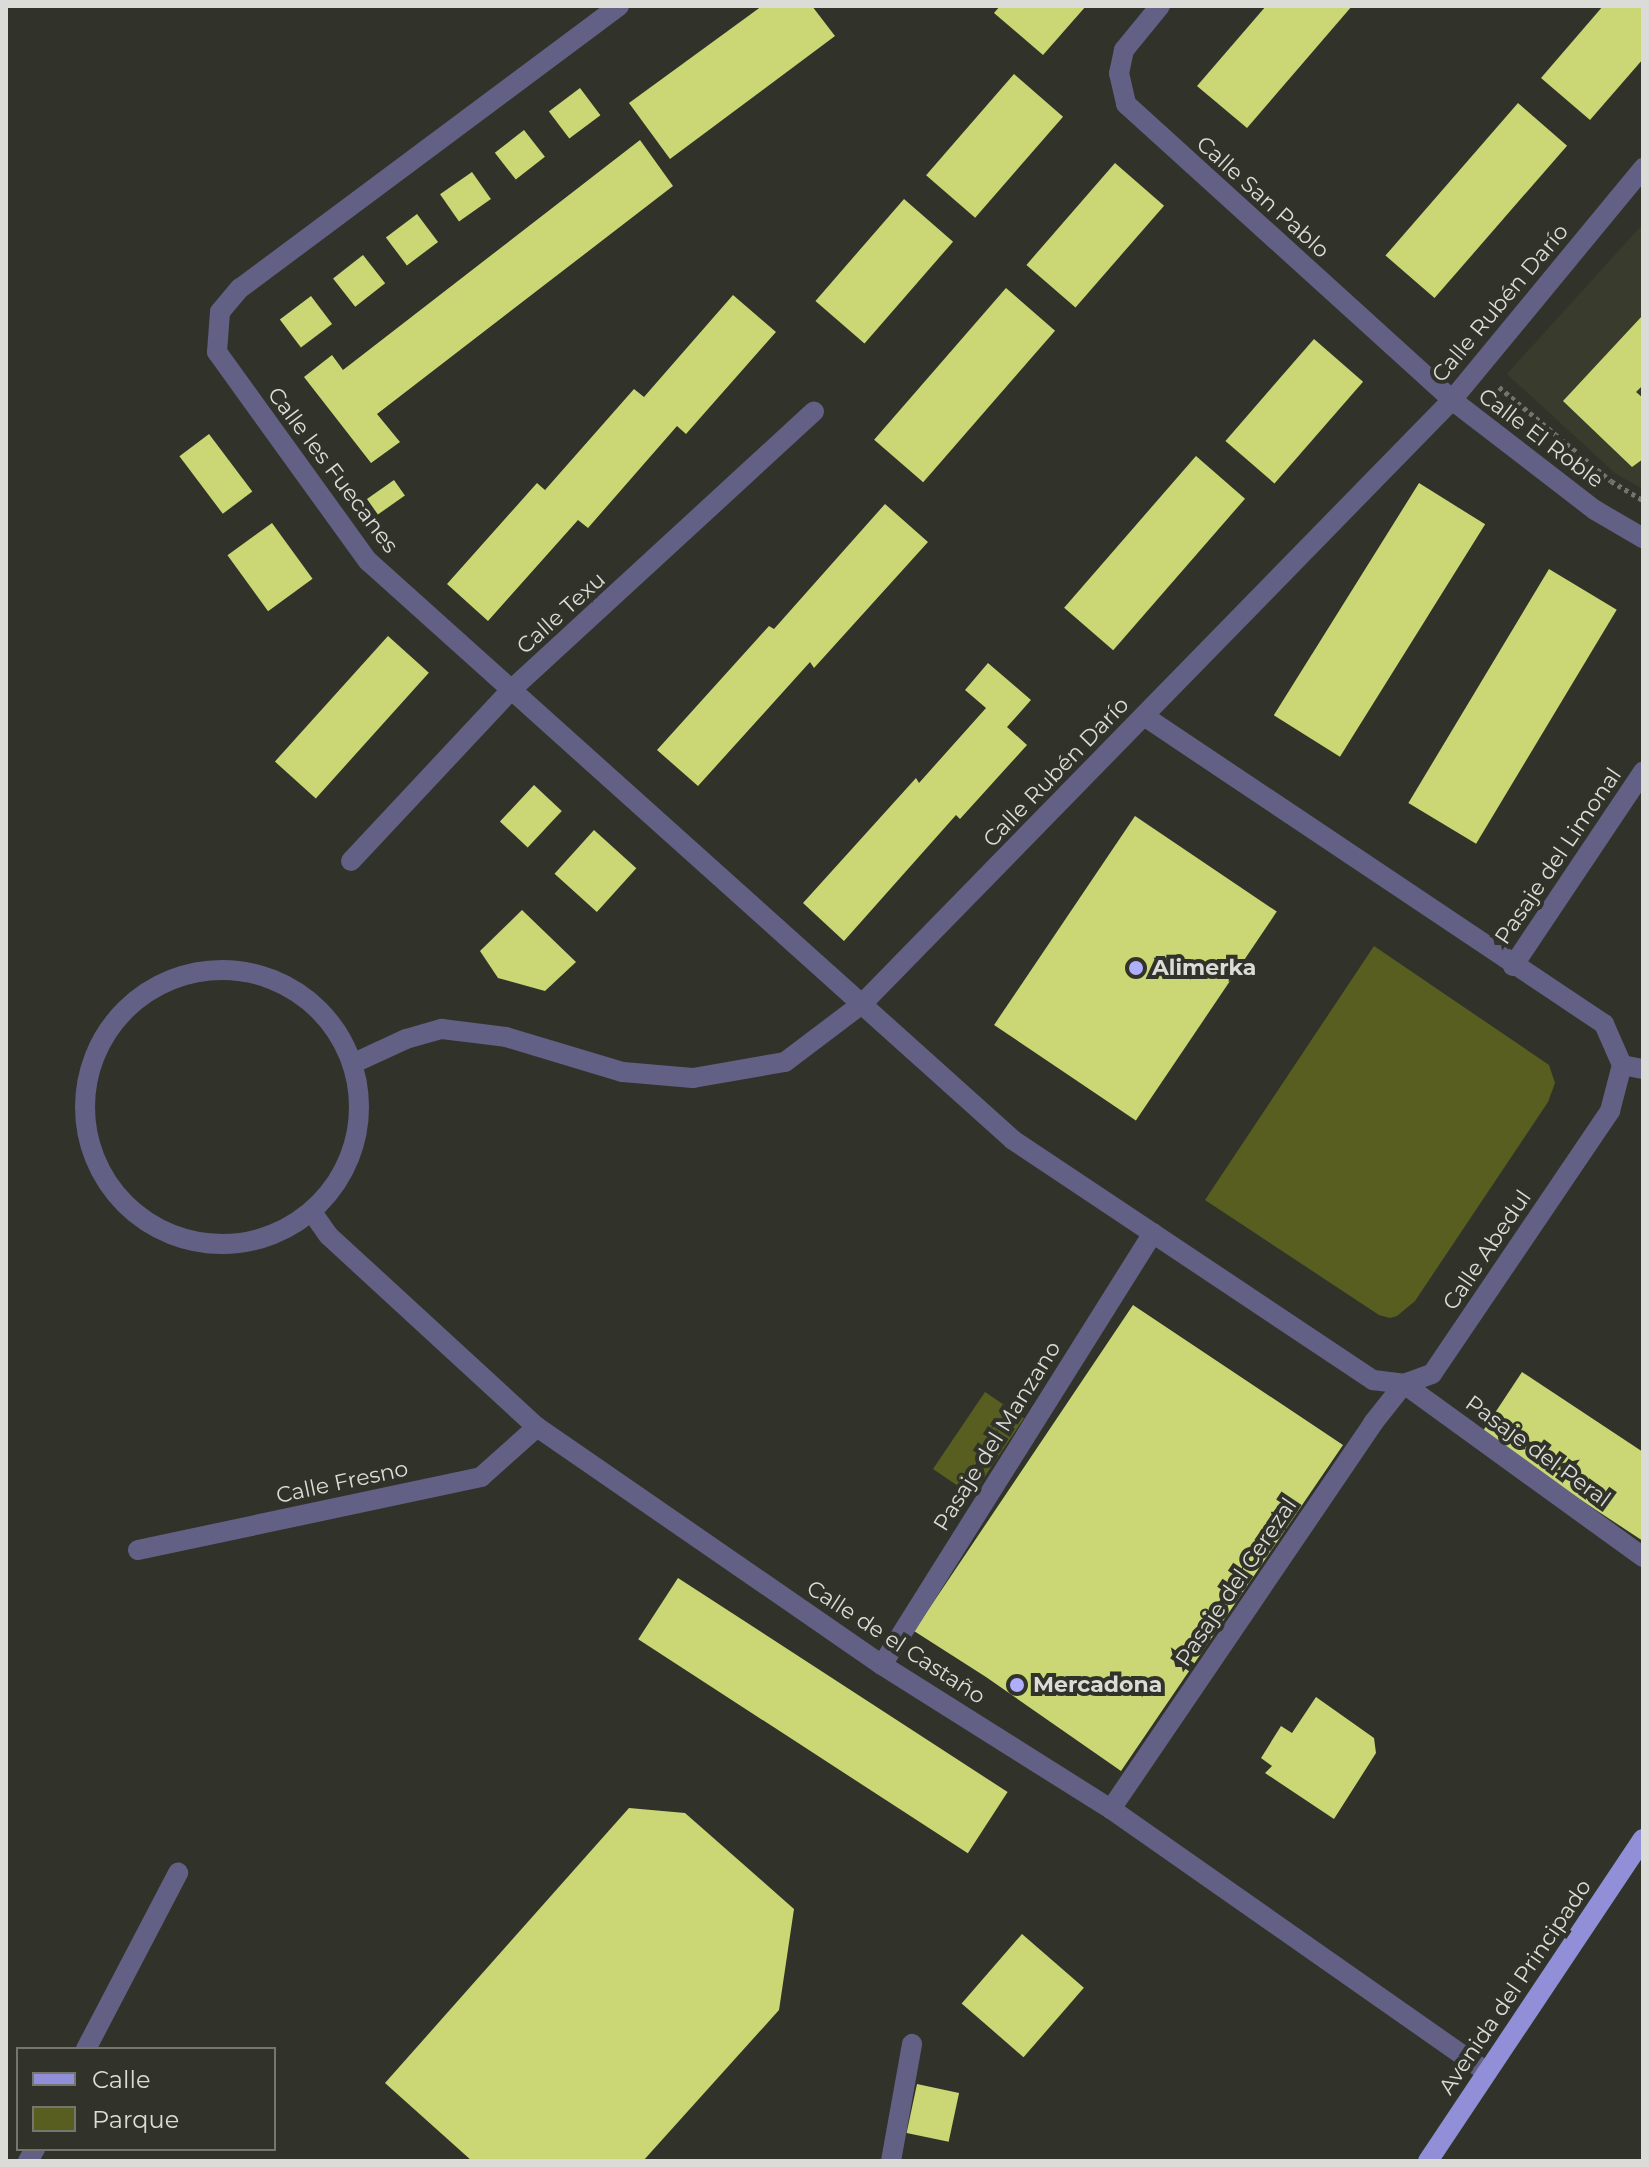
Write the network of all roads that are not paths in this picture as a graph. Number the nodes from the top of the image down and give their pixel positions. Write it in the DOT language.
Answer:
graph roads {
  1 [pos="619,6"];
  2 [pos="1160,6"];
  3 [pos="1643,168"];
  4 [pos="1452,400"];
  5 [pos="814,411"];
  6 [pos="1643,538"];
  7 [pos="510,691"];
  8 [pos="1144,716"];
  9 [pos="1643,772"];
  10 [pos="351,861"];
  11 [pos="1513,966"];
  12 [pos="863,1003"];
  13 [pos="354,1063"];
  14 [pos="1622,1065"];
  15 [pos="1643,1069"];
  16 [pos="312,1212"];
  17 [pos="1153,1233"];
  18 [pos="1404,1384"];
  19 [pos="537,1427"];
  20 [pos="138,1550"];
  21 [pos="1643,1557"];
  22 [pos="882,1665"];
  23 [pos="1111,1809"];
  24 [pos="1643,1839"];
  25 [pos="178,1873"];
  26 [pos="912,2044"];
  27 [pos="87,2047"];
  28 [pos="1487,2072"];
  29 [pos="891,2161"];
  30 [pos="1428,2161"];
  1 -- 7 [label="street, Calle les Fuecanes"];
  2 -- 4 [label="street, Calle San Pablo"];
  3 -- 4 [label="street, Calle Rubén Darío"];
  4 -- 6 [label="street, Calle El Roble"];
  4 -- 8 [label="street, Calle Rubén Darío"];
  5 -- 7 [label="street, Calle Texu"];
  7 -- 10 [label="street, Calle Texu"];
  7 -- 12 [label="street, Calle les Fuecanes"];
  8 -- 11 [label="street"];
  8 -- 12 [label="street, Calle Rubén Darío"];
  9 -- 11 [label="street, Pasaje del Limonal"];
  11 -- 14 [label="street"];
  12 -- 13 [label="street, Calle Rubén Darío"];
  12 -- 17 [label="street"];
  13 -- 16 [label="street"];
  13 -- 16 [label="street"];
  14 -- 15 [label="street"];
  14 -- 18 [label="street, Calle Abedul"];
  16 -- 19 [label="street, Calle de el Castaño"];
  17 -- 18 [label="street"];
  17 -- 22 [label="street, Pasaje del Manzano"];
  18 -- 21 [label="street, Pasaje del Peral"];
  18 -- 23 [label="street, Pasaje del Cerezal"];
  19 -- 20 [label="street, Calle Fresno"];
  19 -- 22 [label="street, Calle de el Castaño"];
  22 -- 23 [label="street, Calle de el Castaño"];
  23 -- 28 [label="street, Calle de el Castaño"];
  24 -- 28 [label="main road, Avenida del Principado"];
  25 -- 27 [label="street"];
  26 -- 29 [label="street"];
  28 -- 30 [label="main road, Avenida del Principado"];
}
